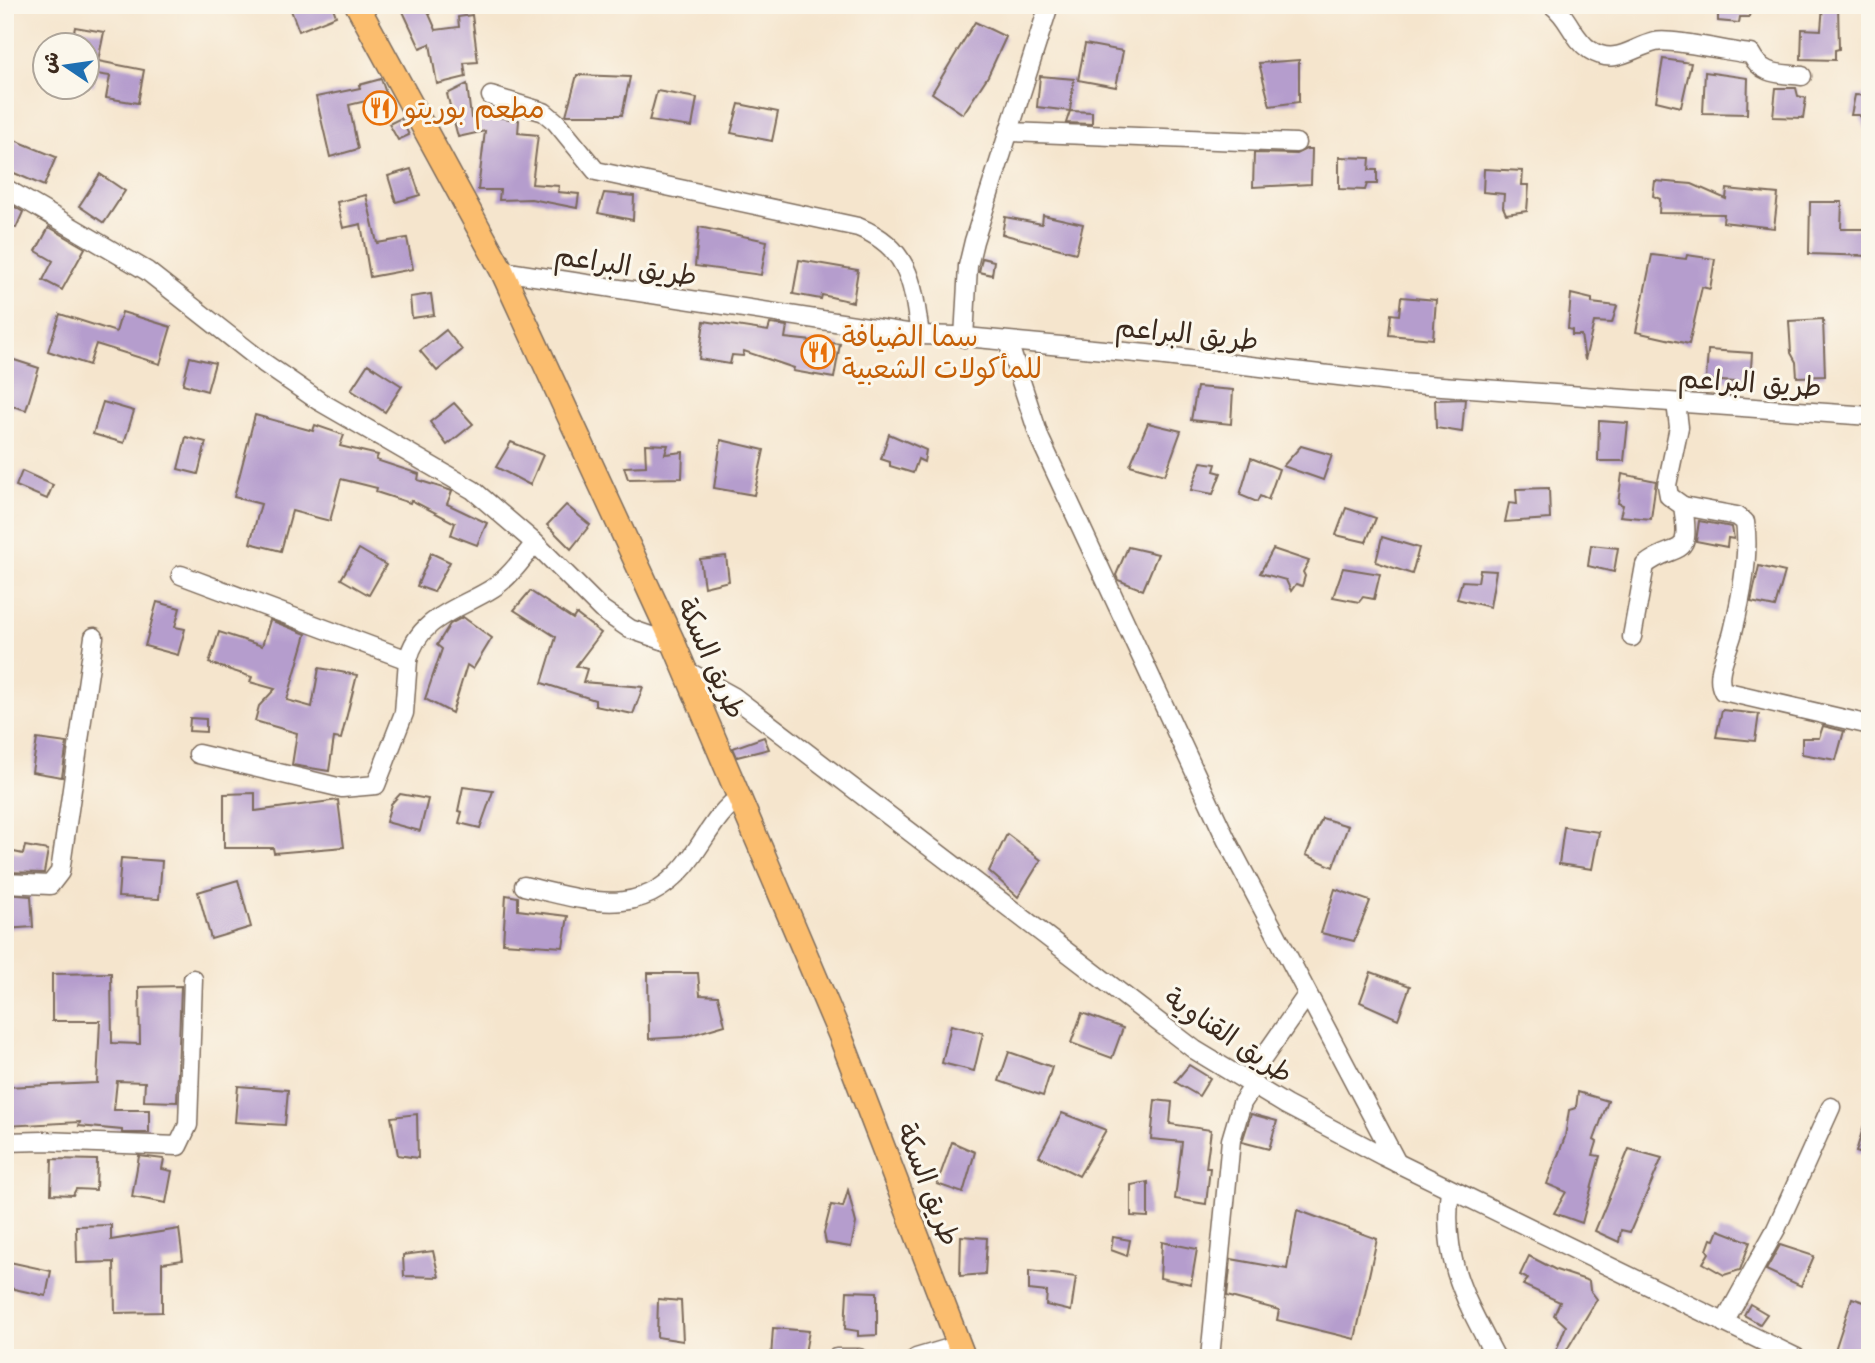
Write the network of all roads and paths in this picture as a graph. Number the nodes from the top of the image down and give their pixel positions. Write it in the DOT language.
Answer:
graph roads {
  1 [pos="357,5"];
  2 [pos="1049,5"];
  3 [pos="1552,5"];
  4 [pos="1802,76"];
  5 [pos="491,96"];
  6 [pos="1010,132"];
  7 [pos="1296,143"];
  8 [pos="5,188"];
  9 [pos="502,271"];
  10 [pos="920,335"];
  11 [pos="964,338"];
  12 [pos="1008,342"];
  13 [pos="1676,403"];
  14 [pos="1870,416"];
  15 [pos="1683,506"];
  16 [pos="534,543"];
  17 [pos="181,575"];
  18 [pos="94,637"];
  19 [pos="1632,637"];
  20 [pos="674,643"];
  21 [pos="408,660"];
  22 [pos="685,670"];
  23 [pos="1870,725"];
  24 [pos="198,754"];
  25 [pos="741,796"];
  26 [pos="5,883"];
  27 [pos="524,886"];
  28 [pos="193,979"];
  29 [pos="1307,995"];
  30 [pos="1251,1083"];
  31 [pos="1831,1107"];
  32 [pos="5,1142"];
  33 [pos="1397,1163"];
  34 [pos="1450,1190"];
  35 [pos="1724,1323"];
  36 [pos="962,1351"];
  37 [pos="836,1358"];
  38 [pos="859,1358"];
  39 [pos="916,1358"];
  40 [pos="1210,1358"];
  41 [pos="1496,1358"];
  42 [pos="1797,1358"];
  1 -- 9 [label="main road, طريق السكة"];
  2 -- 6 [label="street"];
  3 -- 4 [label="street"];
  5 -- 10 [label="street"];
  6 -- 7 [label="street"];
  6 -- 11 [label="street"];
  8 -- 16 [label="street"];
  9 -- 10 [label="street, طريق البراعم"];
  9 -- 20 [label="main road, طريق السكة"];
  10 -- 11 [label="street, طريق البراعم"];
  11 -- 12 [label="street, طريق البراعم"];
  12 -- 13 [label="street, طريق البراعم"];
  12 -- 29 [label="street"];
  13 -- 14 [label="street, طريق البراعم"];
  13 -- 15 [label="street"];
  15 -- 19 [label="street"];
  15 -- 23 [label="street"];
  16 -- 20 [label="street"];
  16 -- 21 [label="street"];
  17 -- 21 [label="street"];
  18 -- 26 [label="street"];
  20 -- 22 [label="main road, طريق السكة"];
  21 -- 24 [label="street"];
  22 -- 25 [label="main road, طريق السكة"];
  22 -- 30 [label="street, طريق القناوية"];
  25 -- 27 [label="street"];
  25 -- 36 [label="main road, طريق السكة"];
  28 -- 32 [label="street"];
  29 -- 30 [label="street"];
  29 -- 33 [label="street"];
  30 -- 33 [label="street, طريق القناوية"];
  30 -- 40 [label="street"];
  31 -- 35 [label="street"];
  33 -- 34 [label="street, طريق القناوية"];
  34 -- 35 [label="street, طريق القناوية"];
  34 -- 41 [label="street"];
  35 -- 42 [label="street, طريق القناوية"];
  36 -- 39 [label="street"];
  37 -- 38 [label="street"];
}
